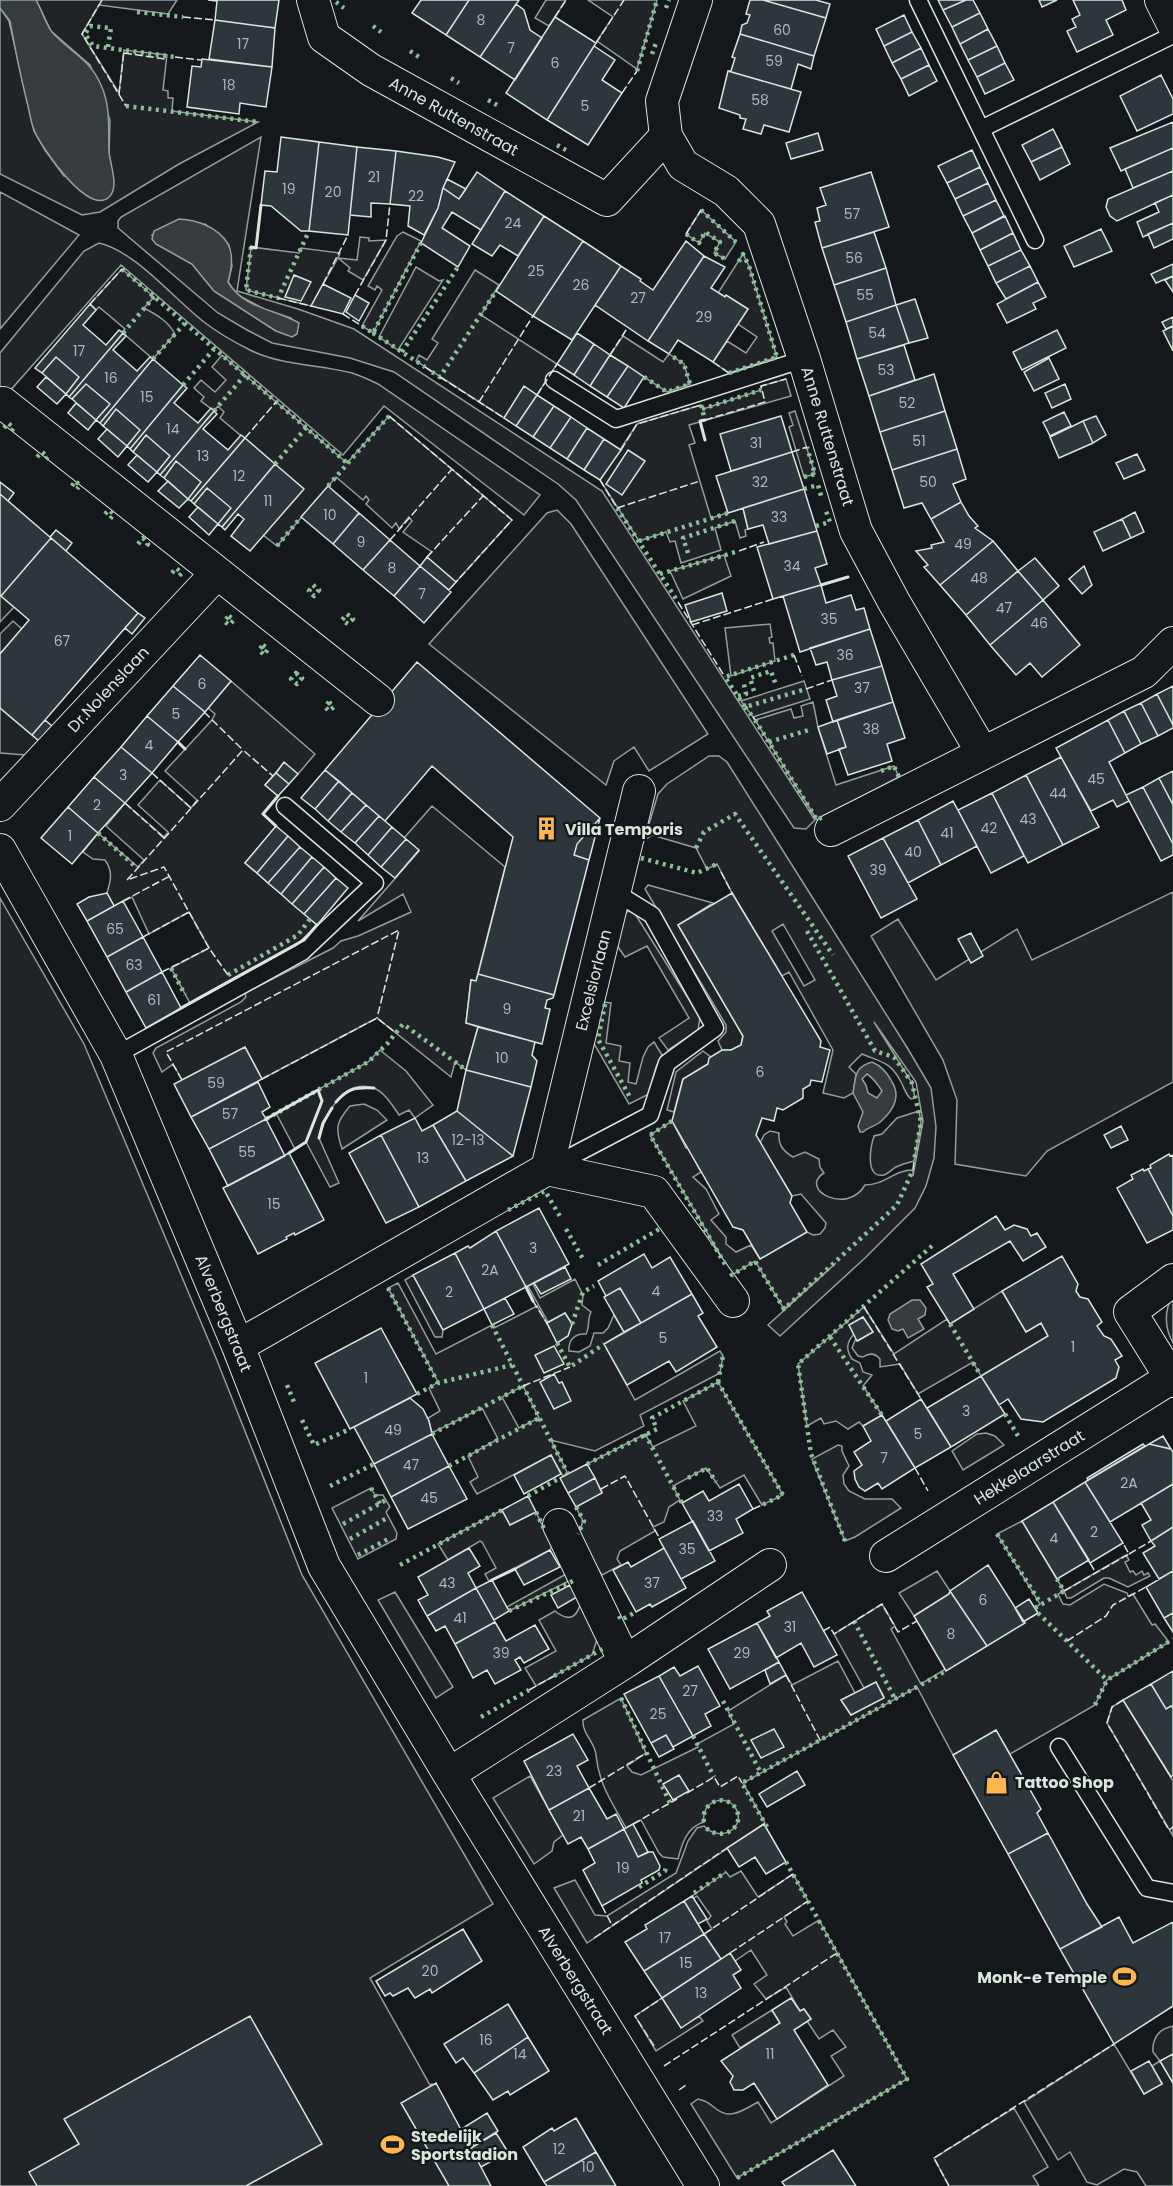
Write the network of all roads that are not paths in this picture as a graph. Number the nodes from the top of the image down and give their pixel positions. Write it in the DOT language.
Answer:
graph roads {
  1 [pos="314,0"];
  2 [pos="696,0"];
  3 [pos="918,0"];
  4 [pos="1161,0"];
  5 [pos="1173,24"];
  6 [pos="1173,35"];
  7 [pos="981,129"];
  8 [pos="666,136"];
  9 [pos="1035,240"];
  10 [pos="804,359"];
  11 [pos="554,380"];
  12 [pos="3,403"];
  13 [pos="217,573"];
  14 [pos="1173,643"];
  15 [pos="378,700"];
  16 [pos="982,752"];
  17 [pos="639,791"];
  18 [pos="0,805"];
  19 [pos="285,806"];
  20 [pos="831,830"];
  21 [pos="0,850"];
  22 [pos="615,892"];
  23 [pos="116,1055"];
  24 [pos="547,1169"];
  25 [pos="1173,1280"];
  26 [pos="733,1301"];
  27 [pos="238,1346"];
  28 [pos="1172,1379"];
  29 [pos="559,1524"];
  30 [pos="886,1556"];
  31 [pos="770,1565"];
  32 [pos="625,1662"];
  33 [pos="1059,1747"];
  34 [pos="449,1774"];
  35 [pos="1173,1893"];
  36 [pos="703,2186"];
  1 -- 8 [label="street, Anne Ruttenstraat"];
  2 -- 8 [label="street, Anne Ruttenstraat"];
  3 -- 7 [label="lane"];
  4 -- 5 [label="street"];
  6 -- 7 [label="lane"];
  7 -- 9 [label="lane"];
  8 -- 10 [label="street, Anne Ruttenstraat"];
  10 -- 11 [label="lane"];
  10 -- 16 [label="street, Anne Ruttenstraat"];
  12 -- 13 [label="street"];
  13 -- 15 [label="street"];
  13 -- 18 [label="street, Dr.Nolenslaan"];
  14 -- 16 [label="street"];
  16 -- 20 [label="street"];
  17 -- 22 [label="street, Excelsiorlaan"];
  19 -- 23 [label="lane"];
  21 -- 23 [label="street, Alverbergstraat"];
  22 -- 24 [label="street, Excelsiorlaan"];
  22 -- 24 [label="lane"];
  23 -- 27 [label="street, Alverbergstraat"];
  24 -- 26 [label="street"];
  24 -- 27 [label="street"];
  25 -- 28 [label="street"];
  27 -- 34 [label="street, Alverbergstraat"];
  28 -- 30 [label="street, Hekkelaarstraat"];
  29 -- 32 [label="street"];
  31 -- 32 [label="street"];
  32 -- 34 [label="street"];
  33 -- 35 [label="lane"];
  34 -- 36 [label="street, Alverbergstraat"];
}
